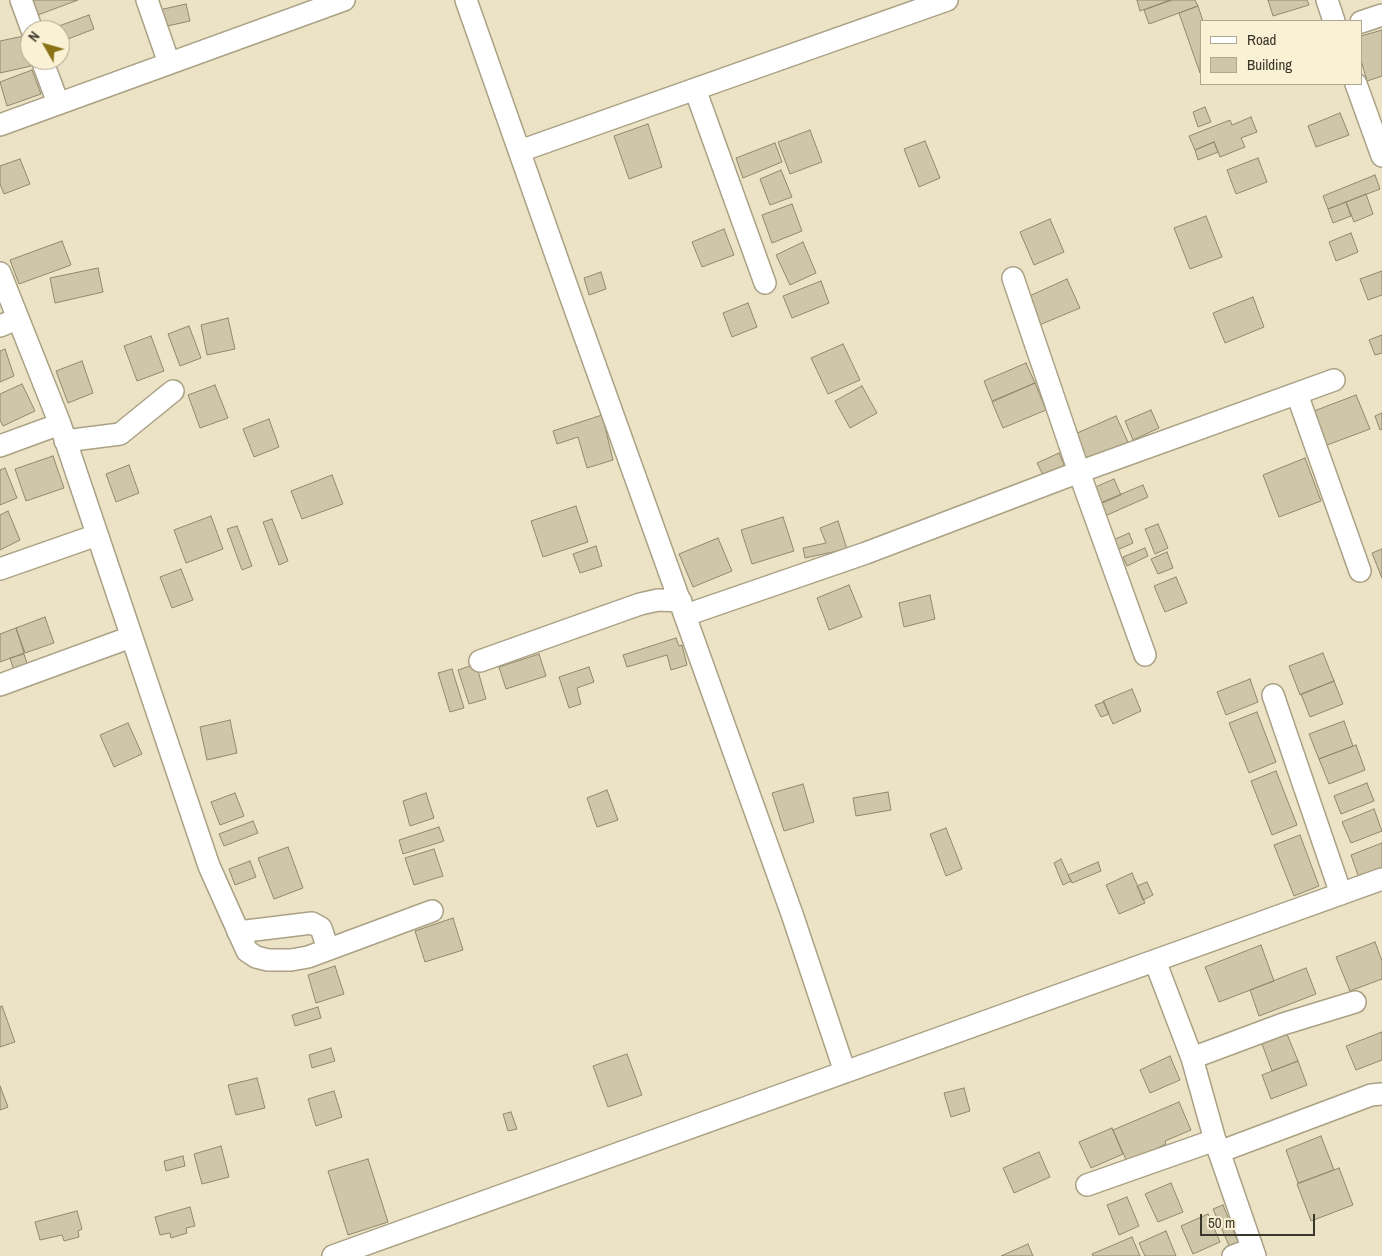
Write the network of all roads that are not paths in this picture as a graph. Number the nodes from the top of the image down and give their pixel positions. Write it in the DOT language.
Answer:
graph roads {
  1 [pos="21,0"];
  2 [pos="147,0"];
  3 [pos="344,0"];
  4 [pos="466,0"];
  5 [pos="947,0"];
  6 [pos="1326,0"];
  7 [pos="1382,15"];
  8 [pos="28,20"];
  9 [pos="1334,20"];
  10 [pos="1362,22"];
  11 [pos="169,63"];
  12 [pos="46,70"];
  13 [pos="1356,85"];
  14 [pos="695,89"];
  15 [pos="58,104"];
  16 [pos="0,124"];
  17 [pos="1378,131"];
  18 [pos="520,151"];
  19 [pos="1382,156"];
  20 [pos="0,273"];
  21 [pos="1013,278"];
  22 [pos="765,283"];
  23 [pos="8,323"];
  24 [pos="1334,380"];
  25 [pos="173,391"];
  26 [pos="1297,394"];
  27 [pos="63,432"];
  28 [pos="0,446"];
  29 [pos="1079,472"];
  30 [pos="97,535"];
  31 [pos="0,569"];
  32 [pos="1360,571"];
  33 [pos="683,608"];
  34 [pos="131,637"];
  35 [pos="1145,655"];
  36 [pos="480,661"];
  37 [pos="0,685"];
  38 [pos="1273,695"];
  39 [pos="1382,879"];
  40 [pos="1341,894"];
  41 [pos="432,911"];
  42 [pos="238,932"];
  43 [pos="328,949"];
  44 [pos="1155,961"];
  45 [pos="1355,1002"];
  46 [pos="1192,1058"];
  47 [pos="845,1072"];
  48 [pos="1382,1094"];
  49 [pos="1217,1146"];
  50 [pos="1087,1185"];
  51 [pos="1247,1254"];
  52 [pos="335,1256"];
  1 -- 8 [label="street"];
  2 -- 11 [label="street"];
  3 -- 11 [label="street"];
  4 -- 18 [label="street"];
  5 -- 14 [label="street"];
  6 -- 9 [label="street"];
  7 -- 10 [label="street"];
  11 -- 15 [label="street"];
  12 -- 15 [label="street"];
  13 -- 17 [label="street"];
  14 -- 18 [label="street"];
  14 -- 22 [label="street"];
  15 -- 16 [label="street"];
  17 -- 19 [label="street"];
  18 -- 33 [label="street"];
  20 -- 23 [label="street"];
  21 -- 29 [label="street"];
  23 -- 27 [label="street"];
  24 -- 26 [label="street"];
  25 -- 27 [label="street"];
  26 -- 29 [label="street"];
  26 -- 32 [label="street"];
  27 -- 28 [label="street"];
  27 -- 30 [label="street"];
  29 -- 33 [label="street"];
  29 -- 35 [label="street"];
  30 -- 31 [label="street"];
  30 -- 34 [label="street"];
  33 -- 36 [label="street"];
  33 -- 47 [label="street"];
  34 -- 37 [label="street"];
  34 -- 42 [label="street"];
  38 -- 40 [label="street"];
  39 -- 40 [label="street"];
  40 -- 44 [label="street"];
  41 -- 43 [label="street"];
  42 -- 43 [label="street"];
  42 -- 43 [label="street"];
  44 -- 46 [label="street"];
  44 -- 47 [label="street"];
  45 -- 46 [label="street"];
  46 -- 49 [label="street"];
  47 -- 52 [label="street"];
  48 -- 49 [label="street"];
  49 -- 50 [label="street"];
  49 -- 51 [label="street"];
}
